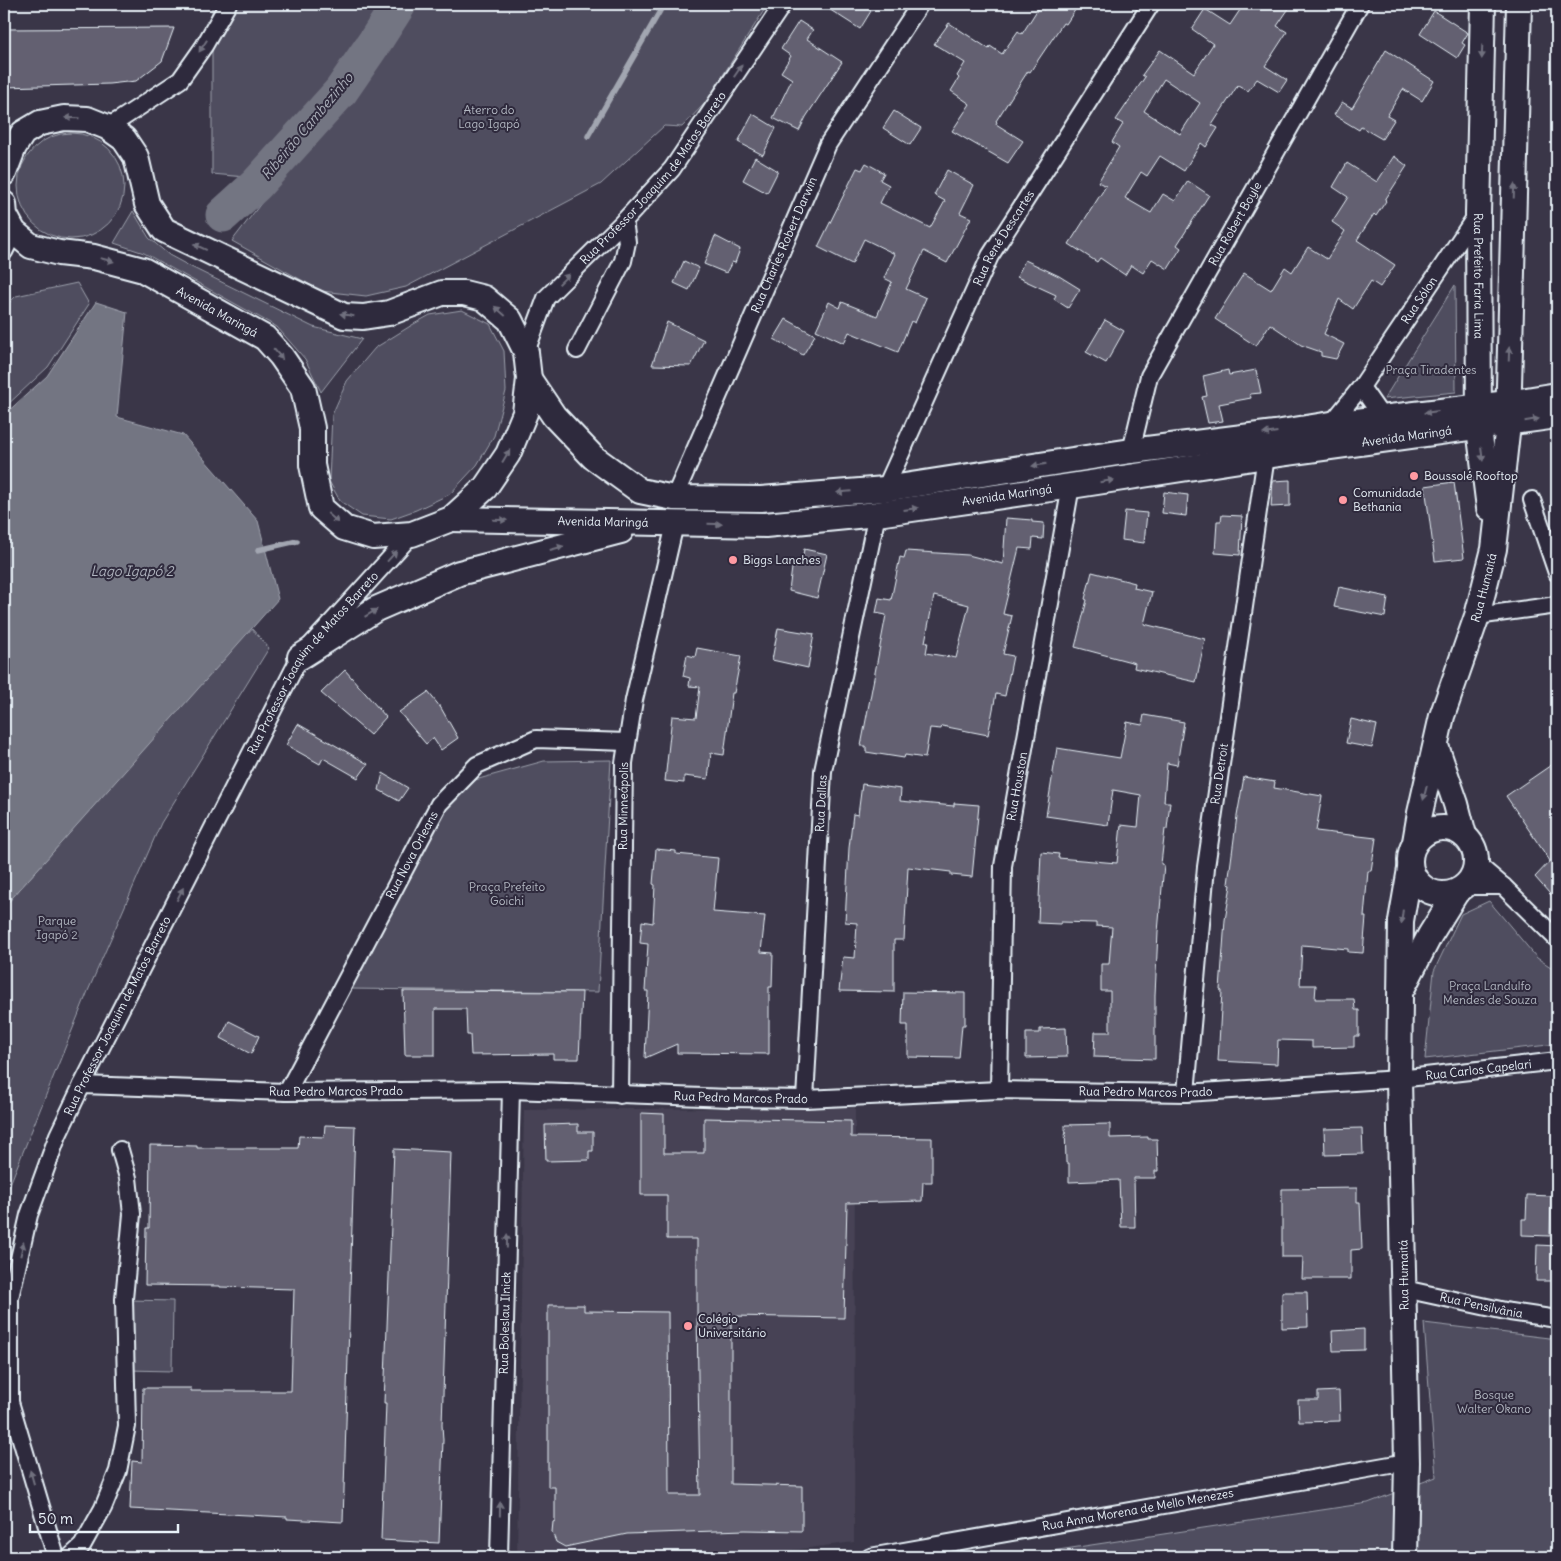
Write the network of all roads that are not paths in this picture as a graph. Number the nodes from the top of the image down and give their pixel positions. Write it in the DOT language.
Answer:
graph roads {
  1 [pos="228,4"];
  2 [pos="783,4"];
  3 [pos="920,4"];
  4 [pos="1151,4"];
  5 [pos="1360,4"];
  6 [pos="1483,4"];
  7 [pos="1519,4"];
  8 [pos="107,127"];
  9 [pos="9,147"];
  10 [pos="4,173"];
  11 [pos="1478,213"];
  12 [pos="624,221"];
  13 [pos="6,223"];
  14 [pos="577,350"];
  15 [pos="526,352"];
  16 [pos="529,379"];
  17 [pos="1361,387"];
  18 [pos="1557,395"];
  19 [pos="1508,413"];
  20 [pos="1557,416"];
  21 [pos="1479,417"];
  22 [pos="1382,418"];
  23 [pos="1331,424"];
  24 [pos="1131,450"];
  25 [pos="1266,456"];
  26 [pos="1072,486"];
  27 [pos="885,489"];
  28 [pos="674,498"];
  29 [pos="1532,500"];
  30 [pos="877,514"];
  31 [pos="451,519"];
  32 [pos="649,524"];
  33 [pos="675,524"];
  34 [pos="412,534"];
  35 [pos="1494,549"];
  36 [pos="1557,573"];
  37 [pos="1557,606"];
  38 [pos="1477,616"];
  39 [pos="300,657"];
  40 [pos="628,742"];
  41 [pos="1436,746"];
  42 [pos="1464,835"];
  43 [pos="1415,842"];
  44 [pos="1476,863"];
  45 [pos="1410,869"];
  46 [pos="1503,886"];
  47 [pos="1460,889"];
  48 [pos="1557,939"];
  49 [pos="1400,993"];
  50 [pos="1557,1061"];
  51 [pos="1399,1078"];
  52 [pos="82,1085"];
  53 [pos="511,1090"];
  54 [pos="999,1090"];
  55 [pos="288,1092"];
  56 [pos="1186,1093"];
  57 [pos="620,1095"];
  58 [pos="805,1098"];
  59 [pos="120,1150"];
  60 [pos="1404,1289"];
  61 [pos="1557,1319"];
  62 [pos="1407,1462"];
  63 [pos="46,1524"];
  64 [pos="56,1557"];
  65 [pos="69,1557"];
  66 [pos="499,1557"];
  67 [pos="870,1557"];
  68 [pos="1406,1557"];
  1 -- 8 [label="street, one-way"];
  12 -- 2 [label="street, Rua Professor Joaquim de Matos Barreto, one-way"];
  3 -- 28 [label="street, Rua Charles Robert Darwin"];
  4 -- 27 [label="street, Rua René Descartes"];
  5 -- 24 [label="street, Rua Robert Boyle"];
  6 -- 11 [label="main road, Rua Prefeito Faria Lima, one-way"];
  19 -- 7 [label="main road, one-way"];
  8 -- 9 [label="main road, Avenida Maringá, one-way"];
  15 -- 8 [label="main road, Avenida Maringá, one-way"];
  9 -- 10 [label="main road"];
  11 -- 17 [label="street, Rua Sólon"];
  11 -- 21 [label="main road, Rua Prefeito Faria Lima"];
  12 -- 14 [label="street"];
  15 -- 12 [label="street, Rua Professor Joaquim de Matos Barreto, one-way"];
  13 -- 34 [label="main road, Avenida Maringá, one-way"];
  15 -- 16 [label="main road, Avenida Maringá"];
  16 -- 28 [label="main road, Avenida Maringá"];
  31 -- 16 [label="main road, Avenida Maringá, one-way"];
  17 -- 22 [label="street"];
  17 -- 23 [label="street, Rua Sólon"];
  18 -- 19 [label="main road, Avenida Maringá"];
  19 -- 20 [label="main road, Avenida Maringá, one-way"];
  19 -- 21 [label="main road, Avenida Maringá"];
  19 -- 35 [label="main road, Rua Humaitá"];
  21 -- 22 [label="main road, Avenida Maringá, one-way"];
  21 -- 25 [label="main road, Avenida Maringá"];
  21 -- 35 [label="main road, Rua Prefeito Faria Lima, one-way"];
  22 -- 23 [label="main road, Avenida Maringá"];
  23 -- 24 [label="main road, Avenida Maringá, one-way"];
  24 -- 27 [label="main road, Avenida Maringá, one-way"];
  26 -- 25 [label="main road, Avenida Maringá, one-way"];
  25 -- 56 [label="street, Rua Detroit"];
  30 -- 26 [label="main road, Avenida Maringá, one-way"];
  26 -- 54 [label="street, Rua Houston"];
  27 -- 28 [label="main road, Avenida Maringá, one-way"];
  29 -- 36 [label="street"];
  33 -- 30 [label="main road, Avenida Maringá, one-way"];
  30 -- 58 [label="street, Rua Dallas"];
  31 -- 32 [label="main road, Avenida Maringá, one-way"];
  31 -- 34 [label="main road, Avenida Maringá"];
  32 -- 33 [label="main road, Avenida Maringá"];
  39 -- 32 [label="main road, one-way"];
  33 -- 40 [label="street, Rua Minneápolis"];
  39 -- 34 [label="street, Rua Professor Joaquim de Matos Barreto, one-way"];
  35 -- 38 [label="main road, Rua Humaitá"];
  37 -- 38 [label="street"];
  38 -- 41 [label="main road, Rua Humaitá"];
  52 -- 39 [label="street, Rua Professor Joaquim de Matos Barreto, one-way"];
  40 -- 55 [label="street, Rua Nova Orleans"];
  40 -- 57 [label="street, Rua Minneápolis"];
  41 -- 42 [label="main road"];
  41 -- 43 [label="main road, Rua Humaitá, one-way"];
  42 -- 43 [label="main road"];
  42 -- 44 [label="main road"];
  43 -- 45 [label="main road"];
  44 -- 46 [label="street"];
  44 -- 47 [label="main road"];
  45 -- 47 [label="main road"];
  45 -- 49 [label="main road, Rua Humaitá, one-way"];
  46 -- 47 [label="street"];
  46 -- 48 [label="street"];
  47 -- 49 [label="main road, Rua Humaitá"];
  49 -- 51 [label="main road, Rua Humaitá"];
  50 -- 51 [label="street, Rua Carlos Capelari"];
  51 -- 56 [label="street, Rua Pedro Marcos Prado"];
  51 -- 60 [label="main road, Rua Humaitá"];
  52 -- 55 [label="street, Rua Pedro Marcos Prado"];
  63 -- 52 [label="street, Rua Professor Joaquim de Matos Barreto, one-way"];
  53 -- 55 [label="street, Rua Pedro Marcos Prado"];
  53 -- 57 [label="street, Rua Pedro Marcos Prado"];
  66 -- 53 [label="street, Rua Boleslau Ilnick, one-way"];
  54 -- 56 [label="street, Rua Pedro Marcos Prado"];
  54 -- 58 [label="street, Rua Pedro Marcos Prado"];
  57 -- 58 [label="street, Rua Pedro Marcos Prado"];
  59 -- 65 [label="street"];
  60 -- 61 [label="street, Rua Pensilvânia"];
  60 -- 62 [label="main road, Rua Humaitá"];
  62 -- 67 [label="street, Rua Anna Morena de Mello Menezes"];
  62 -- 68 [label="main road, Rua Humaitá"];
  63 -- 64 [label="street, Rua Professor Joaquim de Matos Barreto"];
  63 -- 65 [label="street"];
}
